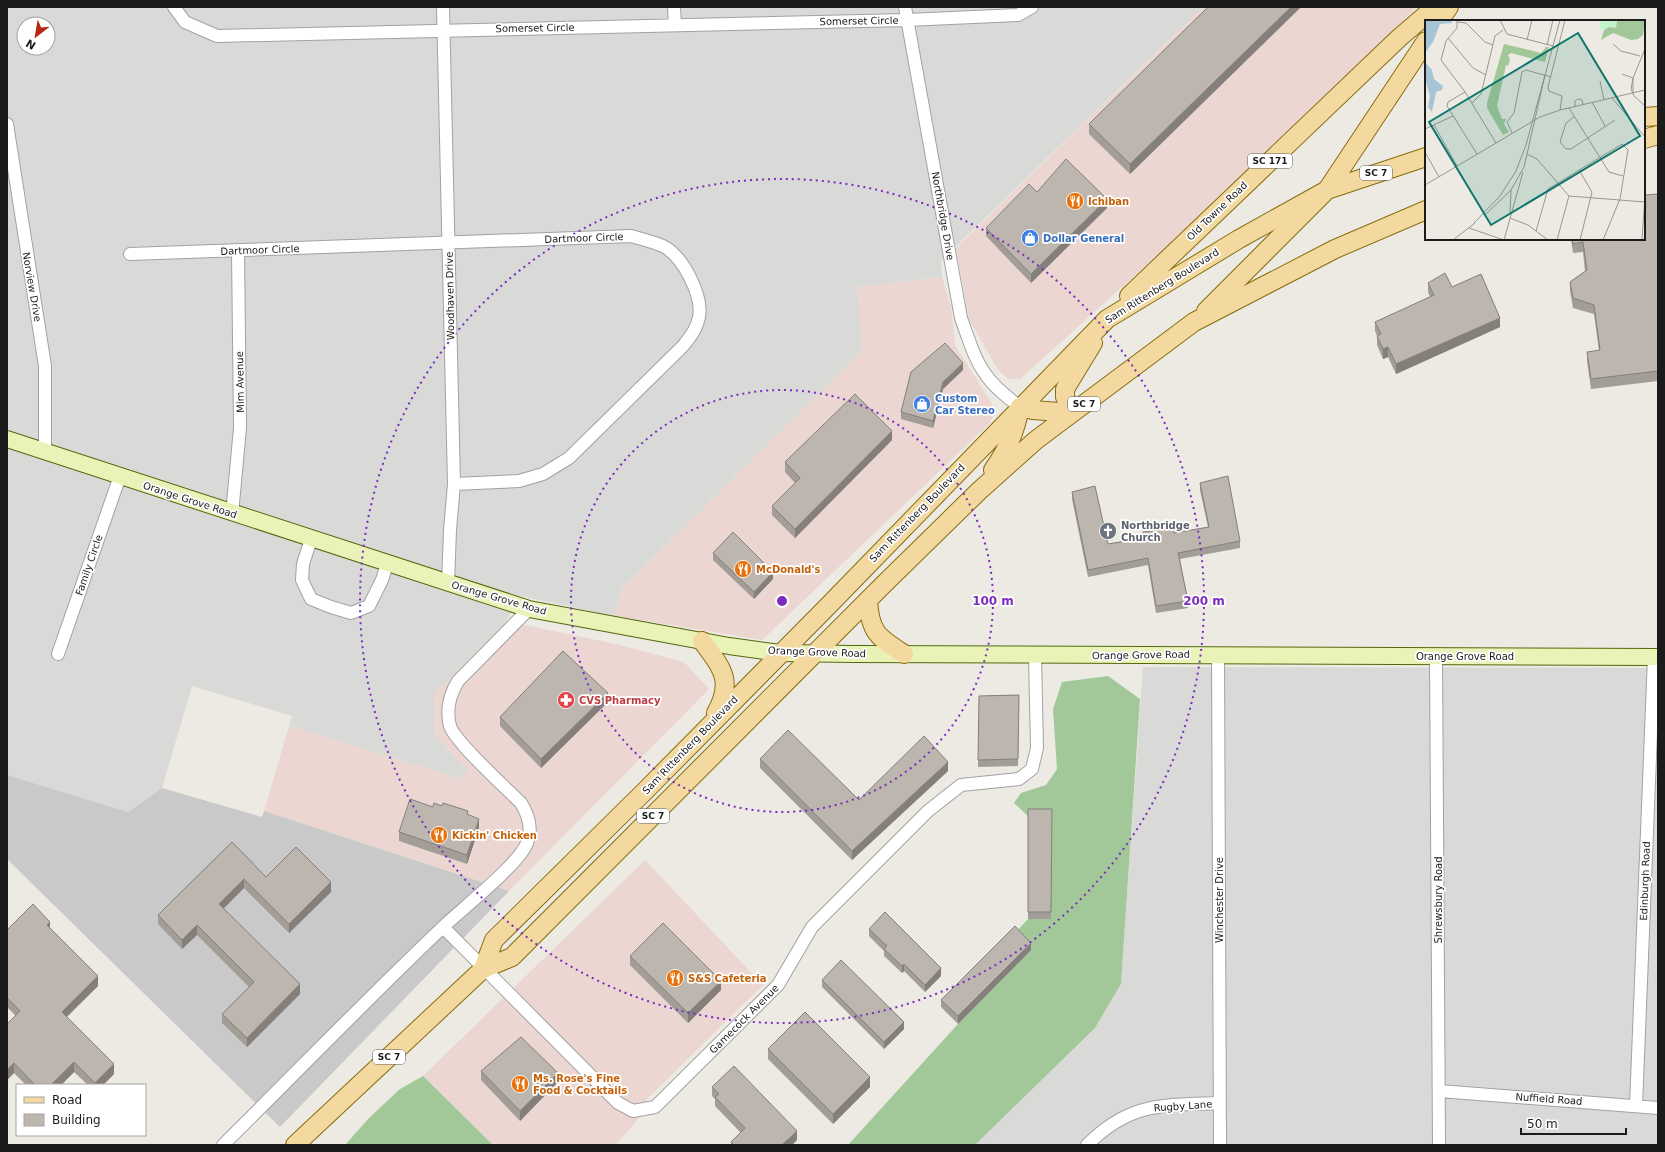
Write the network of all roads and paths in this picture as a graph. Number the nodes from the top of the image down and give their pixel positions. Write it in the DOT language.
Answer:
graph roads {
  1 [pos="174,7"];
  2 [pos="443,7"];
  3 [pos="674,7"];
  4 [pos="905,7"];
  5 [pos="1032,7"];
  6 [pos="1435,7"];
  7 [pos="1449,7"];
  8 [pos="907,20"];
  9 [pos="1440,20"];
  10 [pos="675,25"];
  11 [pos="444,31"];
  12 [pos="1425,43"];
  13 [pos="1658,116"];
  14 [pos="1645,118"];
  15 [pos="7,124"];
  16 [pos="1658,135"];
  17 [pos="1645,139"];
  18 [pos="1425,157"];
  19 [pos="1327,190"];
  20 [pos="1425,210"];
  21 [pos="449,243"];
  22 [pos="238,250"];
  23 [pos="130,254"];
  24 [pos="1107,319"];
  25 [pos="1194,322"];
  26 [pos="1020,407"];
  27 [pos="1072,413"];
  28 [pos="7,439"];
  29 [pos="45,451"];
  30 [pos="120,476"];
  31 [pos="454,484"];
  32 [pos="979,491"];
  33 [pos="232,514"];
  34 [pos="311,539"];
  35 [pos="387,564"];
  36 [pos="448,584"];
  37 [pos="868,600"];
  38 [pos="529,610"];
  39 [pos="702,641"];
  40 [pos="780,653"];
  41 [pos="816,653"];
  42 [pos="58,654"];
  43 [pos="904,654"];
  44 [pos="1218,654"];
  45 [pos="1035,656"];
  46 [pos="1436,656"];
  47 [pos="1656,657"];
  48 [pos="711,723"];
  49 [pos="443,927"];
  50 [pos="483,968"];
  51 [pos="1439,1091"];
  52 [pos="1220,1104"];
  53 [pos="1636,1106"];
  54 [pos="1658,1108"];
  55 [pos="223,1145"];
  56 [pos="295,1145"];
  57 [pos="1087,1145"];
  58 [pos="1220,1145"];
  59 [pos="1439,1145"];
  1 -- 11 [label="street, Somerset Circle"];
  2 -- 11 [label="street, Woodhaven Drive"];
  3 -- 10 [label="street"];
  4 -- 8 [label="street, Northbridge Drive"];
  5 -- 8 [label="street, Somerset Circle"];
  6 -- 24 [label="main road, Old Towne Road / SC 171"];
  7 -- 9 [label="main road"];
  8 -- 10 [label="street, Somerset Circle"];
  8 -- 26 [label="street, Northbridge Drive"];
  10 -- 11 [label="street, Somerset Circle"];
  11 -- 21 [label="street, Woodhaven Drive"];
  12 -- 19 [label="main road"];
  13 -- 14 [label="main road"];
  15 -- 29 [label="street, Norview Drive"];
  16 -- 17 [label="main road"];
  18 -- 19 [label="main road, Sam Rittenberg Boulevard / SC 7"];
  19 -- 24 [label="main road, Sam Rittenberg Boulevard / SC 7"];
  19 -- 25 [label="main road"];
  20 -- 25 [label="main road, Sam Rittenberg Boulevard / SC 7"];
  21 -- 22 [label="street, Dartmoor Circle"];
  21 -- 31 [label="street, Woodhaven Drive"];
  21 -- 31 [label="street, Dartmoor Circle"];
  22 -- 23 [label="street, Dartmoor Circle"];
  22 -- 33 [label="street, Mim Avenue"];
  24 -- 26 [label="main road, Sam Rittenberg Boulevard / SC 7"];
  24 -- 27 [label="main road"];
  25 -- 27 [label="main road, Sam Rittenberg Boulevard / SC 7"];
  26 -- 27 [label="main road"];
  26 -- 32 [label="main road"];
  26 -- 40 [label="main road, Sam Rittenberg Boulevard / SC 7"];
  27 -- 32 [label="main road, Sam Rittenberg Boulevard / SC 7"];
  28 -- 29 [label="street, Orange Grove Road"];
  29 -- 30 [label="street, Orange Grove Road"];
  30 -- 33 [label="street, Orange Grove Road"];
  30 -- 42 [label="street, Family Circle"];
  31 -- 36 [label="street, Woodhaven Drive"];
  32 -- 37 [label="main road, Sam Rittenberg Boulevard / SC 7"];
  33 -- 34 [label="street, Orange Grove Road"];
  34 -- 35 [label="street, Orange Grove Road"];
  34 -- 35 [label="street"];
  35 -- 36 [label="street, Orange Grove Road"];
  36 -- 38 [label="street, Orange Grove Road"];
  37 -- 41 [label="main road, Sam Rittenberg Boulevard / SC 7"];
  37 -- 43 [label="main road"];
  38 -- 39 [label="street, Orange Grove Road"];
  38 -- 49 [label="street"];
  39 -- 40 [label="street, Orange Grove Road"];
  39 -- 48 [label="main road"];
  40 -- 41 [label="street, Orange Grove Road"];
  40 -- 48 [label="main road, Sam Rittenberg Boulevard / SC 7"];
  41 -- 43 [label="street, Orange Grove Road"];
  41 -- 50 [label="main road, Sam Rittenberg Boulevard / SC 7"];
  43 -- 45 [label="street, Orange Grove Road"];
  44 -- 45 [label="street, Orange Grove Road"];
  44 -- 46 [label="street, Orange Grove Road"];
  44 -- 52 [label="street, Winchester Drive"];
  45 -- 50 [label="street, Gamecock Avenue"];
  46 -- 47 [label="street, Orange Grove Road"];
  46 -- 51 [label="street, Shrewsbury Road"];
  47 -- 53 [label="street, Edinburgh Road"];
  48 -- 50 [label="main road, Sam Rittenberg Boulevard / SC 7"];
  49 -- 50 [label="street, Gamecock Avenue"];
  49 -- 55 [label="street"];
  50 -- 56 [label="main road, Sam Rittenberg Boulevard / SC 7"];
  51 -- 53 [label="street, Nuffield Road"];
  51 -- 59 [label="street, Shrewsbury Road"];
  52 -- 57 [label="street, Rugby Lane"];
  52 -- 58 [label="street, Winchester Drive"];
  53 -- 54 [label="street, Nuffield Road"];
}
